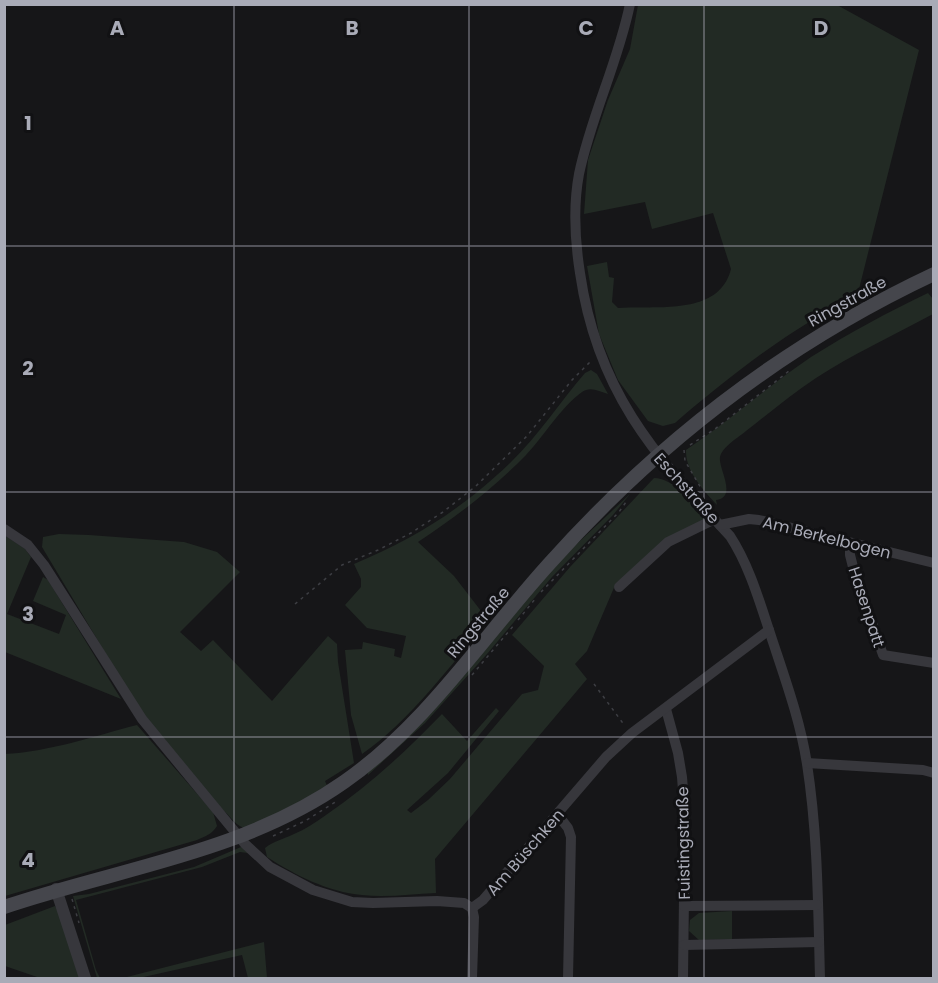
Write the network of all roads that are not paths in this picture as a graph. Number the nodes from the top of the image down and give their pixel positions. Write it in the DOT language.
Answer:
graph roads {
  1 [pos="630,4"];
  2 [pos="933,274"];
  3 [pos="658,456"];
  4 [pos="718,522"];
  5 [pos="4,529"];
  6 [pos="850,543"];
  7 [pos="933,563"];
  8 [pos="619,587"];
  9 [pos="769,630"];
  10 [pos="933,663"];
  11 [pos="666,709"];
  12 [pos="807,763"];
  13 [pos="933,773"];
  14 [pos="558,815"];
  15 [pos="241,837"];
  16 [pos="56,890"];
  17 [pos="817,905"];
  18 [pos="684,906"];
  19 [pos="4,907"];
  20 [pos="472,908"];
  21 [pos="819,942"];
  22 [pos="684,945"];
  23 [pos="85,978"];
  24 [pos="472,978"];
  25 [pos="568,978"];
  26 [pos="683,978"];
  27 [pos="820,978"];
  1 -- 3 [label="street, Eschstraße"];
  2 -- 3 [label="main road, Ringstraße"];
  3 -- 4 [label="street, Eschstraße"];
  3 -- 15 [label="main road, Ringstraße"];
  4 -- 6 [label="street, Am Berkelbogen"];
  4 -- 8 [label="street, Am Berkelbogen"];
  4 -- 9 [label="street, Eschstraße"];
  5 -- 15 [label="street, Am Büschken"];
  6 -- 7 [label="street, Am Berkelbogen"];
  6 -- 10 [label="street, Hasenpatt"];
  9 -- 11 [label="street, Am Büschken"];
  9 -- 12 [label="street, Eschstraße"];
  11 -- 14 [label="street, Am Büschken"];
  11 -- 18 [label="street, Fuistingstraße"];
  12 -- 13 [label="street"];
  12 -- 17 [label="street, Eschstraße"];
  14 -- 20 [label="street, Am Büschken"];
  14 -- 25 [label="street"];
  15 -- 16 [label="main road, Ringstraße"];
  15 -- 20 [label="street, Am Büschken"];
  16 -- 19 [label="main road, Ringstraße"];
  16 -- 23 [label="street"];
  17 -- 18 [label="street"];
  17 -- 21 [label="street, Eschstraße"];
  18 -- 22 [label="street, Fuistingstraße"];
  20 -- 24 [label="street"];
  21 -- 22 [label="street"];
  21 -- 27 [label="street, Eschstraße"];
  22 -- 26 [label="street, Fuistingstraße"];
}
